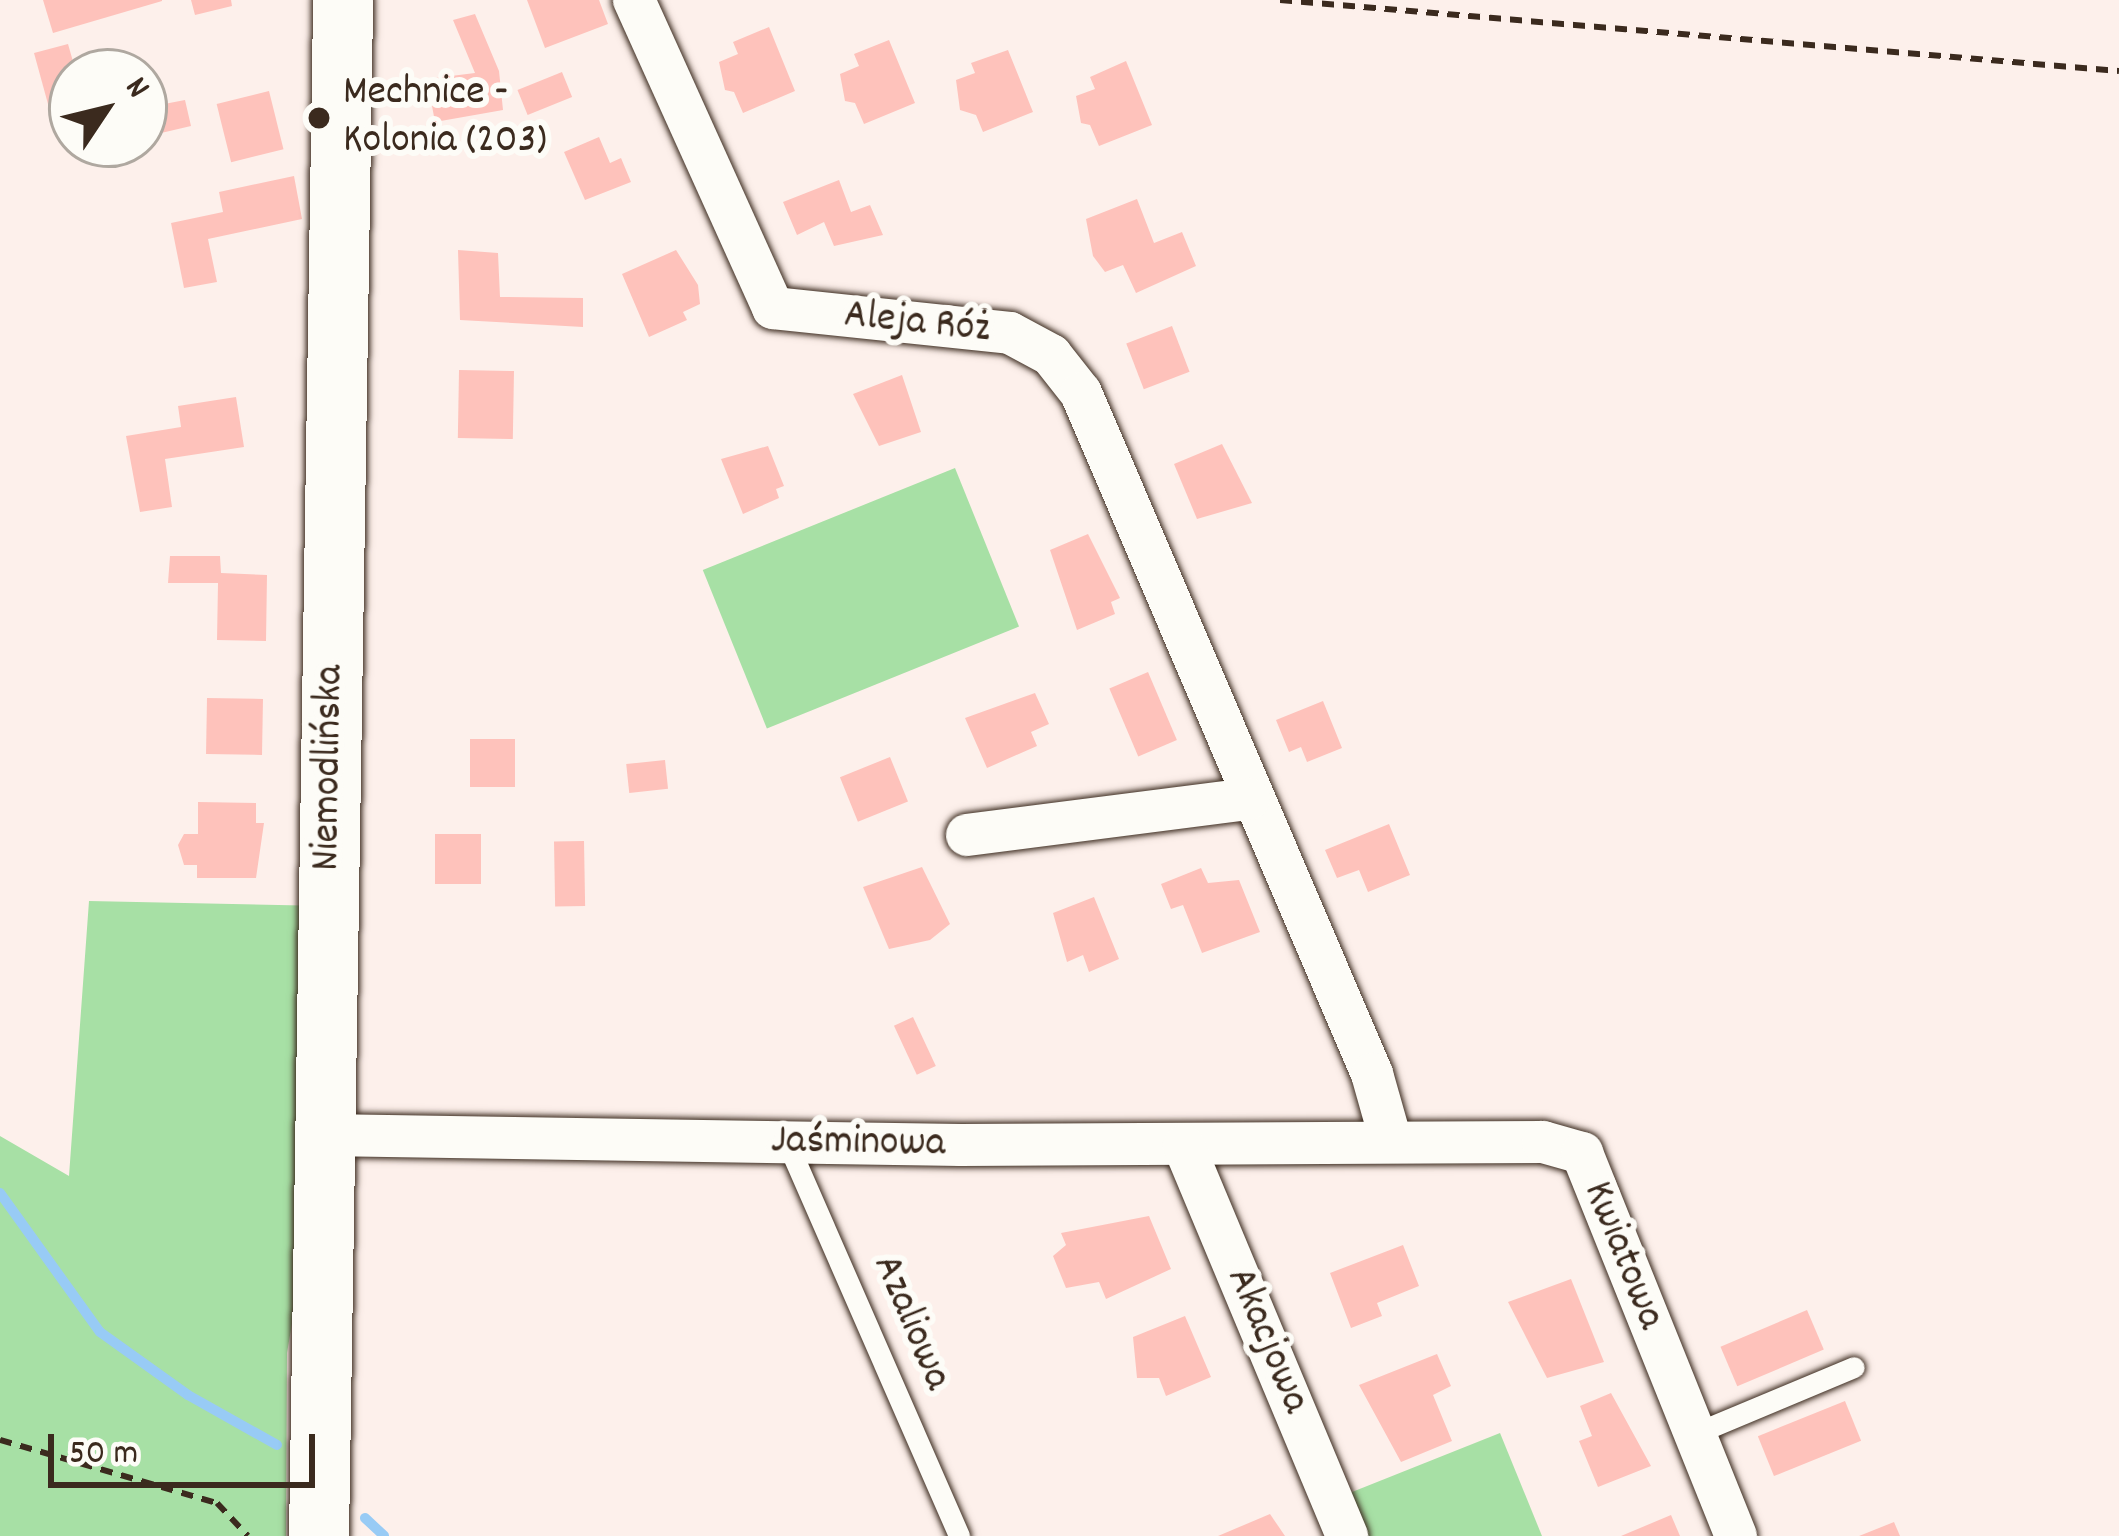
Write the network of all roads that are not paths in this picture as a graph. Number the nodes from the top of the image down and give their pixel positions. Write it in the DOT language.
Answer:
graph roads {
  1 [pos="343,0"];
  2 [pos="634,0"];
  3 [pos="1249,799"];
  4 [pos="967,835"];
  5 [pos="324,1135"];
  6 [pos="1391,1141"];
  7 [pos="787,1142"];
  8 [pos="1184,1146"];
  9 [pos="1854,1367"];
  10 [pos="1694,1434"];
  11 [pos="319,1536"];
  12 [pos="959,1536"];
  13 [pos="1347,1536"];
  14 [pos="1736,1536"];
  1 -- 5 [label="main road, Niemodlińska"];
  2 -- 3 [label="street, Aleja Róż"];
  3 -- 4 [label="street"];
  3 -- 6 [label="street, Aleja Róż"];
  5 -- 7 [label="street, Jaśminowa"];
  5 -- 11 [label="main road, Niemodlińska"];
  6 -- 8 [label="street, Jaśminowa"];
  6 -- 10 [label="street, Kwiatowa"];
  7 -- 8 [label="street, Jaśminowa"];
  7 -- 12 [label="lane, Azaliowa"];
  8 -- 13 [label="street, Akacjowa"];
  9 -- 10 [label="lane"];
  10 -- 14 [label="street, Kwiatowa"];
}
